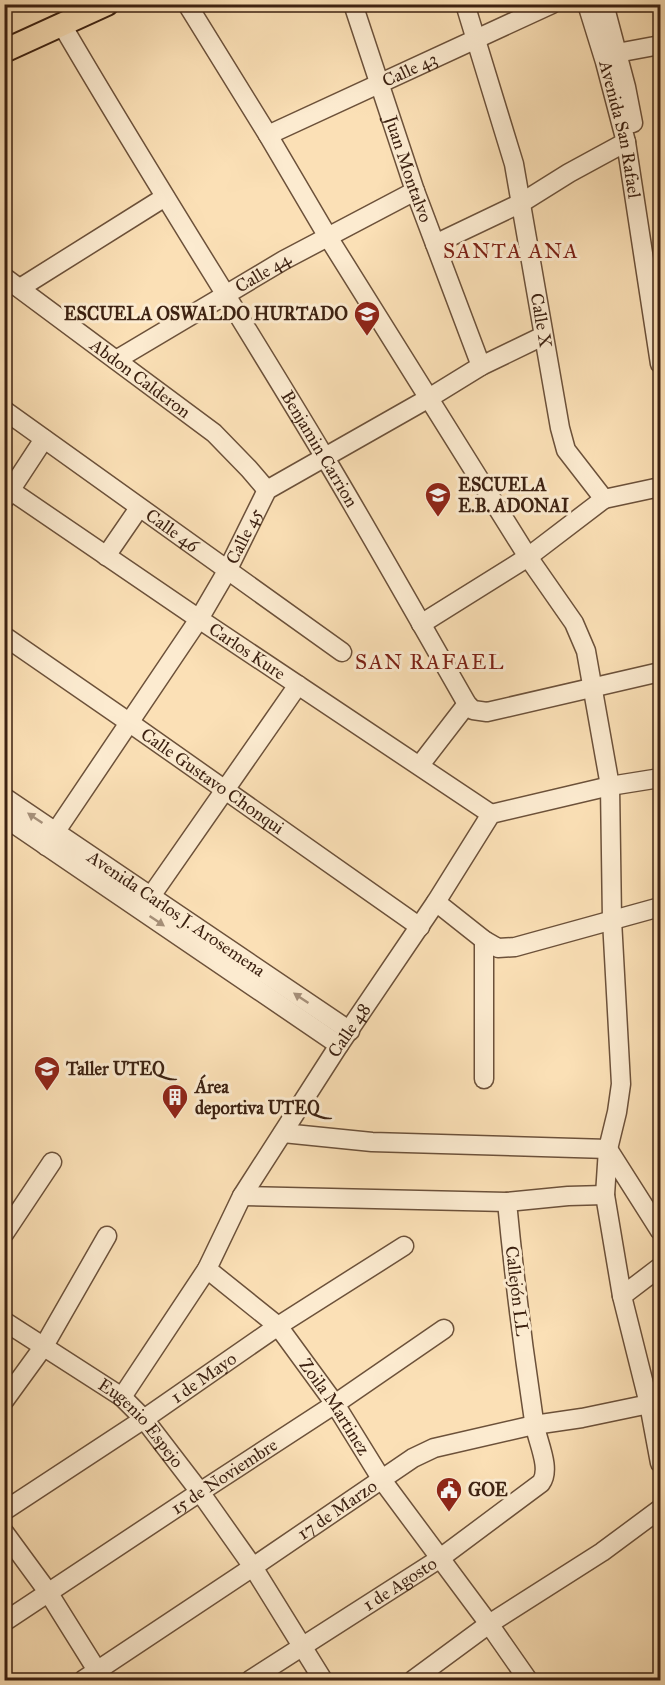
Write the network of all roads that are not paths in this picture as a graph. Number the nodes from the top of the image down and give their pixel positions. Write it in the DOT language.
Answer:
graph roads {
  1 [pos="187,4"];
  2 [pos="353,4"];
  3 [pos="465,4"];
  4 [pos="552,4"];
  5 [pos="587,4"];
  6 [pos="604,4"];
  7 [pos="107,5"];
  8 [pos="62,25"];
  9 [pos="477,39"];
  10 [pos="660,45"];
  11 [pos="4,51"];
  12 [pos="617,53"];
  13 [pos="380,84"];
  14 [pos="268,135"];
  15 [pos="626,142"];
  16 [pos="415,191"];
  17 [pos="165,197"];
  18 [pos="521,203"];
  19 [pos="328,237"];
  20 [pos="435,244"];
  21 [pos="4,277"];
  22 [pos="20,288"];
  23 [pos="226,294"];
  24 [pos="660,303"];
  25 [pos="543,336"];
  26 [pos="116,360"];
  27 [pos="660,364"];
  28 [pos="481,366"];
  29 [pos="429,398"];
  30 [pos="4,410"];
  31 [pos="44,439"];
  32 [pos="325,458"];
  33 [pos="660,487"];
  34 [pos="267,490"];
  35 [pos="6,492"];
  36 [pos="604,499"];
  37 [pos="140,508"];
  38 [pos="106,556"];
  39 [pos="528,557"];
  40 [pos="227,571"];
  41 [pos="199,620"];
  42 [pos="421,624"];
  43 [pos="4,636"];
  44 [pos="342,652"];
  45 [pos="660,672"];
  46 [pos="298,685"];
  47 [pos="593,687"];
  48 [pos="467,704"];
  49 [pos="130,723"];
  50 [pos="420,765"];
  51 [pos="660,778"];
  52 [pos="610,786"];
  53 [pos="226,790"];
  54 [pos="4,797"];
  55 [pos="491,814"];
  56 [pos="4,817"];
  57 [pos="51,839"];
  58 [pos="151,896"];
  59 [pos="436,902"];
  60 [pos="660,907"];
  61 [pos="612,920"];
  62 [pos="420,927"];
  63 [pos="484,940"];
  64 [pos="344,1038"];
  65 [pos="484,1079"];
  66 [pos="283,1133"];
  67 [pos="608,1149"];
  68 [pos="52,1162"];
  69 [pos="605,1195"];
  70 [pos="242,1196"];
  71 [pos="507,1202"];
  72 [pos="660,1231"];
  73 [pos="4,1234"];
  74 [pos="107,1236"];
  75 [pos="404,1245"];
  76 [pos="660,1267"];
  77 [pos="207,1269"];
  78 [pos="622,1296"];
  79 [pos="4,1321"];
  80 [pos="278,1326"];
  81 [pos="444,1329"];
  82 [pos="44,1346"];
  83 [pos="122,1397"];
  84 [pos="655,1400"];
  85 [pos="4,1401"];
  86 [pos="335,1404"];
  87 [pos="144,1419"];
  88 [pos="534,1425"];
  89 [pos="660,1463"];
  90 [pos="544,1478"];
  91 [pos="381,1480"];
  92 [pos="200,1492"];
  93 [pos="660,1509"];
  94 [pos="4,1511"];
  95 [pos="4,1532"];
  96 [pos="439,1559"];
  97 [pos="253,1568"];
  98 [pos="48,1592"];
  99 [pos="4,1622"];
  100 [pos="489,1624"];
  101 [pos="302,1648"];
  102 [pos="95,1677"];
  103 [pos="250,1680"];
  104 [pos="323,1680"];
  105 [pos="413,1680"];
  106 [pos="528,1680"];
  1 -- 14 [label="street"];
  2 -- 13 [label="street, Juan Montalvo"];
  3 -- 9 [label="street, Calle X"];
  4 -- 9 [label="street, Calle 43"];
  5 -- 15 [label="street, Avenida San Rafael"];
  6 -- 12 [label="street, Avenida San Rafael"];
  7 -- 8 [label="main road"];
  8 -- 11 [label="main road"];
  8 -- 17 [label="street, Benjamin Carrion"];
  9 -- 13 [label="street, Calle 43"];
  9 -- 18 [label="street, Calle X"];
  10 -- 12 [label="street"];
  12 -- 24 [label="street, Avenida San Rafael"];
  13 -- 14 [label="street, Calle 43"];
  13 -- 16 [label="street, Juan Montalvo"];
  14 -- 19 [label="street"];
  15 -- 18 [label="street"];
  15 -- 27 [label="street, Avenida San Rafael"];
  16 -- 19 [label="street, Calle 44"];
  16 -- 20 [label="street, Juan Montalvo"];
  17 -- 22 [label="street"];
  17 -- 23 [label="street, Benjamin Carrion"];
  18 -- 20 [label="street"];
  18 -- 25 [label="street, Calle X"];
  19 -- 23 [label="street, Calle 44"];
  19 -- 29 [label="street"];
  20 -- 28 [label="street, Juan Montalvo"];
  21 -- 22 [label="street, Abdon Calderon"];
  22 -- 26 [label="street, Abdon Calderon"];
  23 -- 26 [label="street, Calle 44"];
  23 -- 32 [label="street, Benjamin Carrion"];
  25 -- 28 [label="street, Calle 45"];
  25 -- 36 [label="street, Calle X"];
  26 -- 34 [label="street, Abdon Calderon"];
  28 -- 29 [label="street, Calle 45"];
  29 -- 32 [label="street, Calle 45"];
  29 -- 39 [label="street"];
  30 -- 31 [label="street, Calle 46"];
  31 -- 35 [label="street"];
  31 -- 37 [label="street, Calle 46"];
  32 -- 34 [label="street, Calle 45"];
  32 -- 42 [label="street, Benjamin Carrion"];
  33 -- 36 [label="street"];
  34 -- 40 [label="street, Calle 45"];
  35 -- 38 [label="street, Carlos Kure"];
  36 -- 39 [label="street"];
  37 -- 38 [label="street"];
  37 -- 40 [label="street, Calle 46"];
  38 -- 41 [label="street, Carlos Kure"];
  39 -- 42 [label="street"];
  39 -- 47 [label="street"];
  40 -- 41 [label="street, Calle 45"];
  40 -- 44 [label="street, Calle 46"];
  41 -- 46 [label="street, Carlos Kure"];
  41 -- 49 [label="street, Calle 45"];
  42 -- 48 [label="street, Benjamin Carrion"];
  43 -- 49 [label="street, Calle Gustavo Chonqui"];
  45 -- 47 [label="street"];
  46 -- 50 [label="street, Carlos Kure"];
  46 -- 53 [label="street"];
  47 -- 48 [label="street"];
  47 -- 52 [label="street"];
  48 -- 50 [label="street"];
  49 -- 53 [label="street, Calle Gustavo Chonqui"];
  49 -- 57 [label="street, Calle 45"];
  50 -- 55 [label="street, Carlos Kure"];
  51 -- 52 [label="street"];
  52 -- 55 [label="street"];
  52 -- 61 [label="street"];
  53 -- 58 [label="street"];
  53 -- 62 [label="street, Calle Gustavo Chonqui"];
  57 -- 54 [label="street, Avenida Carlos J. Arosemena, one-way"];
  55 -- 59 [label="street, Calle 48"];
  56 -- 57 [label="street, Avenida Carlos J. Arosemena"];
  57 -- 58 [label="street, Avenida Carlos J. Arosemena"];
  57 -- 64 [label="street, Avenida Carlos J. Arosemena, one-way"];
  64 -- 58 [label="street, Avenida Carlos J. Arosemena, one-way"];
  59 -- 62 [label="street, Calle 48"];
  59 -- 63 [label="street"];
  60 -- 61 [label="street"];
  61 -- 63 [label="street"];
  61 -- 67 [label="street"];
  62 -- 64 [label="street, Calle 48"];
  63 -- 65 [label="street"];
  64 -- 66 [label="street, Calle 48"];
  66 -- 67 [label="street"];
  66 -- 70 [label="street, Calle 48"];
  67 -- 69 [label="street"];
  67 -- 72 [label="street"];
  68 -- 73 [label="street"];
  69 -- 71 [label="street"];
  69 -- 78 [label="street"];
  70 -- 71 [label="street"];
  70 -- 77 [label="street, Calle 48"];
  71 -- 88 [label="street, Callejón LL"];
  74 -- 82 [label="street"];
  75 -- 80 [label="street, 1 de Mayo"];
  76 -- 78 [label="street"];
  77 -- 80 [label="street, Zoila Martinez"];
  77 -- 83 [label="street, Calle 48"];
  78 -- 84 [label="street"];
  79 -- 82 [label="street, Eugenio Espejo"];
  80 -- 86 [label="street, Zoila Martinez"];
  80 -- 87 [label="street, 1 de Mayo"];
  81 -- 86 [label="street, 15 de Noviembre"];
  82 -- 83 [label="street, Eugenio Espejo"];
  82 -- 85 [label="street"];
  83 -- 87 [label="street, Eugenio Espejo"];
  84 -- 88 [label="street, 17 de Marzo"];
  84 -- 89 [label="street"];
  86 -- 91 [label="street, Zoila Martinez"];
  86 -- 92 [label="street, 15 de Noviembre"];
  87 -- 92 [label="street, Eugenio Espejo"];
  87 -- 94 [label="street, 1 de Mayo"];
  88 -- 90 [label="street, Callejón LL"];
  88 -- 91 [label="street, 17 de Marzo"];
  90 -- 96 [label="street, 1 de Agosto"];
  91 -- 96 [label="street, Zoila Martinez"];
  91 -- 97 [label="street, 17 de Marzo"];
  92 -- 97 [label="street, Eugenio Espejo"];
  92 -- 98 [label="street, 15 de Noviembre"];
  93 -- 100 [label="street"];
  95 -- 98 [label="street"];
  96 -- 100 [label="street, Zoila Martinez"];
  96 -- 101 [label="street, 1 de Agosto"];
  97 -- 101 [label="street, Eugenio Espejo"];
  97 -- 102 [label="street, 17 de Marzo"];
  98 -- 99 [label="street, 15 de Noviembre"];
  98 -- 102 [label="street"];
  100 -- 105 [label="street"];
  100 -- 106 [label="street, Zoila Martinez"];
  101 -- 103 [label="street, 1 de Agosto"];
  101 -- 104 [label="street, Eugenio Espejo"];
}
